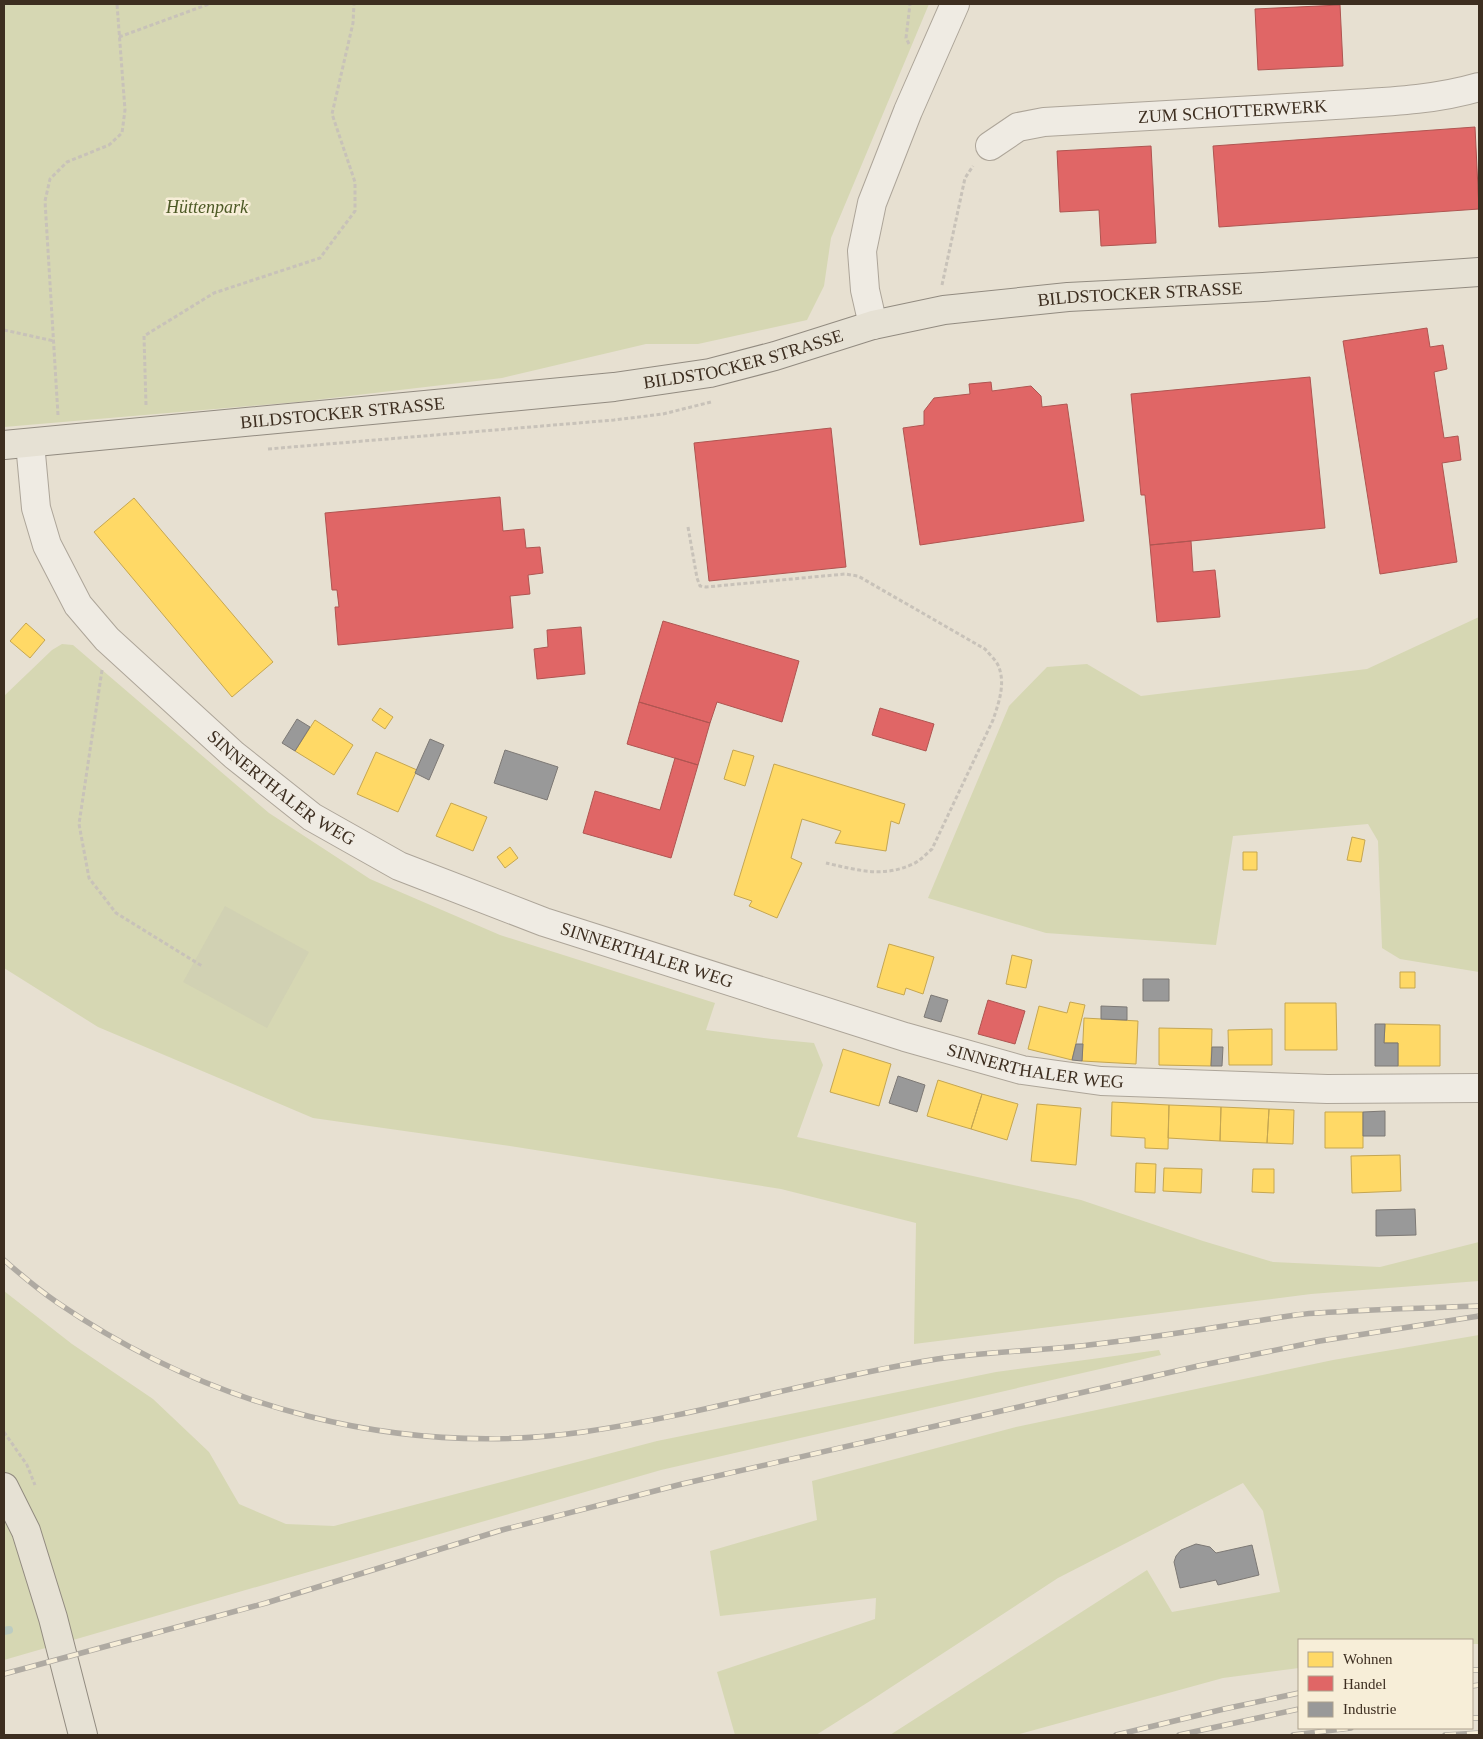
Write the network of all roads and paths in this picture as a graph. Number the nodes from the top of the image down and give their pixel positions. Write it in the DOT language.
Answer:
graph roads {
  1 [pos="117,4"];
  2 [pos="209,4"];
  3 [pos="354,4"];
  4 [pos="956,4"];
  5 [pos="119,36"];
  6 [pos="1479,88"];
  7 [pos="990,146"];
  8 [pos="1479,272"];
  9 [pos="944,310"];
  10 [pos="873,325"];
  11 [pos="4,330"];
  12 [pos="54,341"];
  13 [pos="145,432"];
  14 [pos="60,440"];
  15 [pos="17,444"];
  16 [pos="688,527"];
  17 [pos="107,640"];
  18 [pos="826,863"];
  19 [pos="202,966"];
  20 [pos="1479,1088"];
  21 [pos="4,1487"];
  22 [pos="83,1735"];
  1 -- 5 [label="path"];
  2 -- 5 [label="path"];
  3 -- 13 [label="path"];
  4 -- 10 [label="street"];
  5 -- 12 [label="path"];
  6 -- 7 [label="street, ZUM SCHOTTERWERK"];
  7 -- 9 [label="path"];
  8 -- 9 [label="main road, BILDSTOCKER STRASSE"];
  9 -- 10 [label="main road, BILDSTOCKER STRASSE"];
  10 -- 13 [label="main road, BILDSTOCKER STRASSE"];
  11 -- 12 [label="path"];
  12 -- 14 [label="path"];
  13 -- 14 [label="main road, BILDSTOCKER STRASSE"];
  14 -- 15 [label="main road, BILDSTOCKER STRASSE"];
  15 -- 17 [label="street, SINNERTHALER WEG"];
  16 -- 18 [label="path"];
  17 -- 19 [label="path"];
  17 -- 20 [label="street, SINNERTHALER WEG"];
  21 -- 22 [label="main road"];
}
